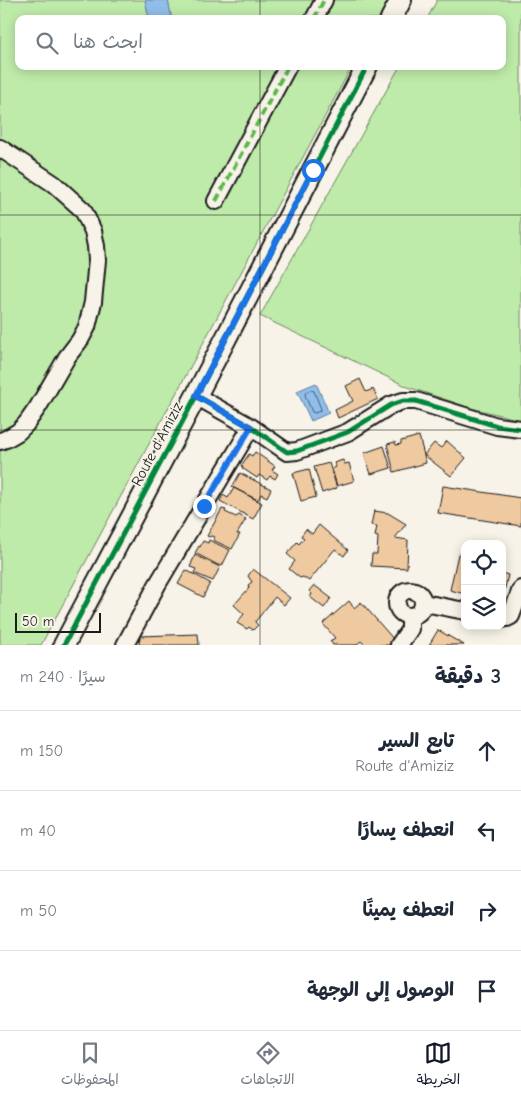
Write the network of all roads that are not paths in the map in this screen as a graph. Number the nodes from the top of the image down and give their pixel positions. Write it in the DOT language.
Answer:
graph roads {
  1 [pos="324,0"];
  2 [pos="401,0"];
  3 [pos="316,15"];
  4 [pos="393,15"];
  5 [pos="286,70"];
  6 [pos="365,70"];
  7 [pos="0,148"];
  8 [pos="216,201"];
  9 [pos="196,396"];
  10 [pos="251,427"];
  11 [pos="521,429"];
  12 [pos="0,441"];
  13 [pos="521,589"];
  14 [pos="424,603"];
  15 [pos="461,610"];
  16 [pos="410,616"];
  17 [pos="506,618"];
  18 [pos="64,645"];
  19 [pos="125,645"];
  20 [pos="399,645"];
  1 -- 3 [label="street"];
  2 -- 4 [label="main road"];
  5 -- 8 [label="street"];
  6 -- 9 [label="main road, Route d'Amiziz"];
  7 -- 12 [label="street"];
  9 -- 10 [label="street"];
  9 -- 18 [label="main road, Route d'Amiziz"];
  10 -- 11 [label="street"];
  10 -- 19 [label="street"];
  13 -- 17 [label="street"];
  14 -- 15 [label="street"];
  14 -- 16 [label="street"];
  14 -- 16 [label="street"];
  16 -- 20 [label="street"];
}
